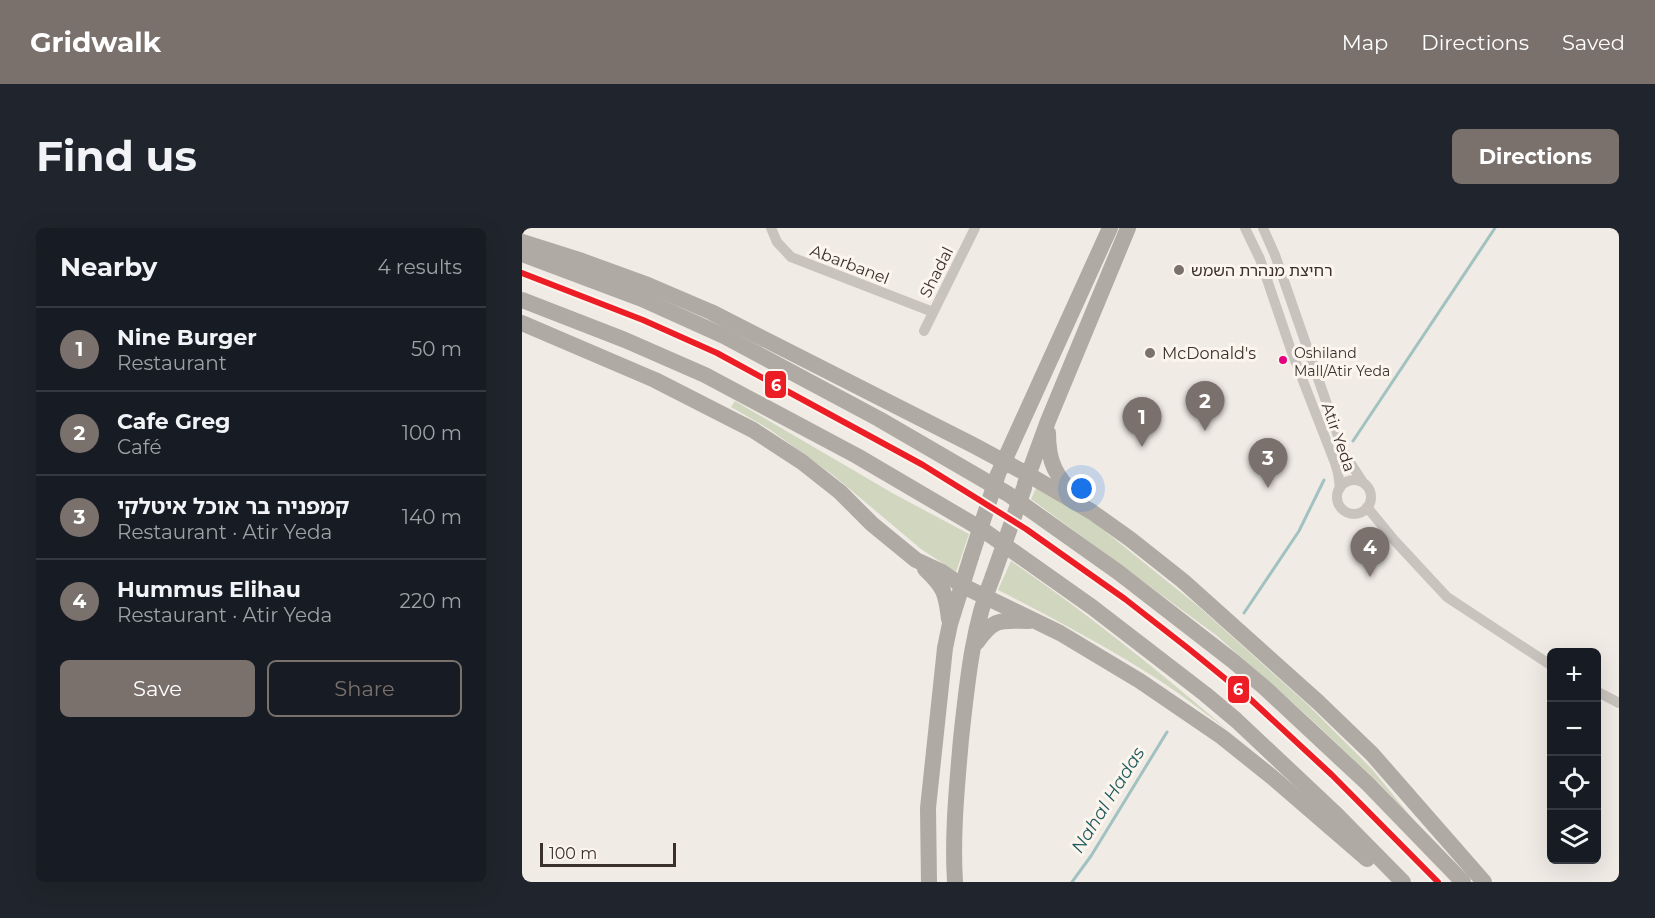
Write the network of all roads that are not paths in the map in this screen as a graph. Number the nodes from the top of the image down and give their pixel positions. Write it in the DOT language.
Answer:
graph roads {
  1 [pos="771,228"];
  2 [pos="975,228"];
  3 [pos="1110,228"];
  4 [pos="1128,228"];
  5 [pos="1245,228"];
  6 [pos="1263,228"];
  7 [pos="522,242"];
  8 [pos="522,254"];
  9 [pos="522,300"];
  10 [pos="933,312"];
  11 [pos="522,323"];
  12 [pos="924,331"];
  13 [pos="1042,379"];
  14 [pos="1048,421"];
  15 [pos="973,445"];
  16 [pos="1001,468"];
  17 [pos="1027,481"];
  18 [pos="1362,482"];
  19 [pos="1340,488"];
  20 [pos="1367,507"];
  21 [pos="1092,512"];
  22 [pos="916,560"];
  23 [pos="962,585"];
  24 [pos="984,596"];
  25 [pos="1035,621"];
  26 [pos="950,624"];
  27 [pos="973,648"];
  28 [pos="1547,663"];
  29 [pos="1601,694"];
  30 [pos="1619,703"];
  31 [pos="929,882"];
  32 [pos="955,882"];
  33 [pos="1392,882"];
  34 [pos="1403,882"];
  35 [pos="1463,882"];
  36 [pos="1484,882"];
  1 -- 10 [label="street, Abarbanel"];
  2 -- 10 [label="street, Shadal"];
  3 -- 13 [label="highway"];
  4 -- 14 [label="highway"];
  5 -- 19 [label="street, Atir Yeda"];
  6 -- 18 [label="street, Atir Yeda"];
  7 -- 15 [label="highway"];
  8 -- 35 [label="highway"];
  9 -- 34 [label="highway"];
  10 -- 12 [label="street, Shadal"];
  11 -- 22 [label="highway"];
  13 -- 15 [label="highway"];
  13 -- 16 [label="highway"];
  14 -- 17 [label="highway"];
  14 -- 21 [label="highway"];
  15 -- 16 [label="highway"];
  16 -- 17 [label="highway"];
  16 -- 23 [label="highway, bridge"];
  17 -- 21 [label="highway"];
  17 -- 24 [label="highway, bridge"];
  18 -- 19 [label="street"];
  18 -- 20 [label="street"];
  19 -- 20 [label="street"];
  20 -- 28 [label="street"];
  21 -- 36 [label="highway"];
  22 -- 23 [label="highway"];
  22 -- 26 [label="highway"];
  23 -- 24 [label="highway"];
  23 -- 26 [label="highway"];
  24 -- 25 [label="highway"];
  24 -- 27 [label="highway"];
  25 -- 27 [label="highway"];
  25 -- 33 [label="highway"];
  26 -- 31 [label="highway"];
  27 -- 32 [label="highway"];
  29 -- 30 [label="street"];
}
